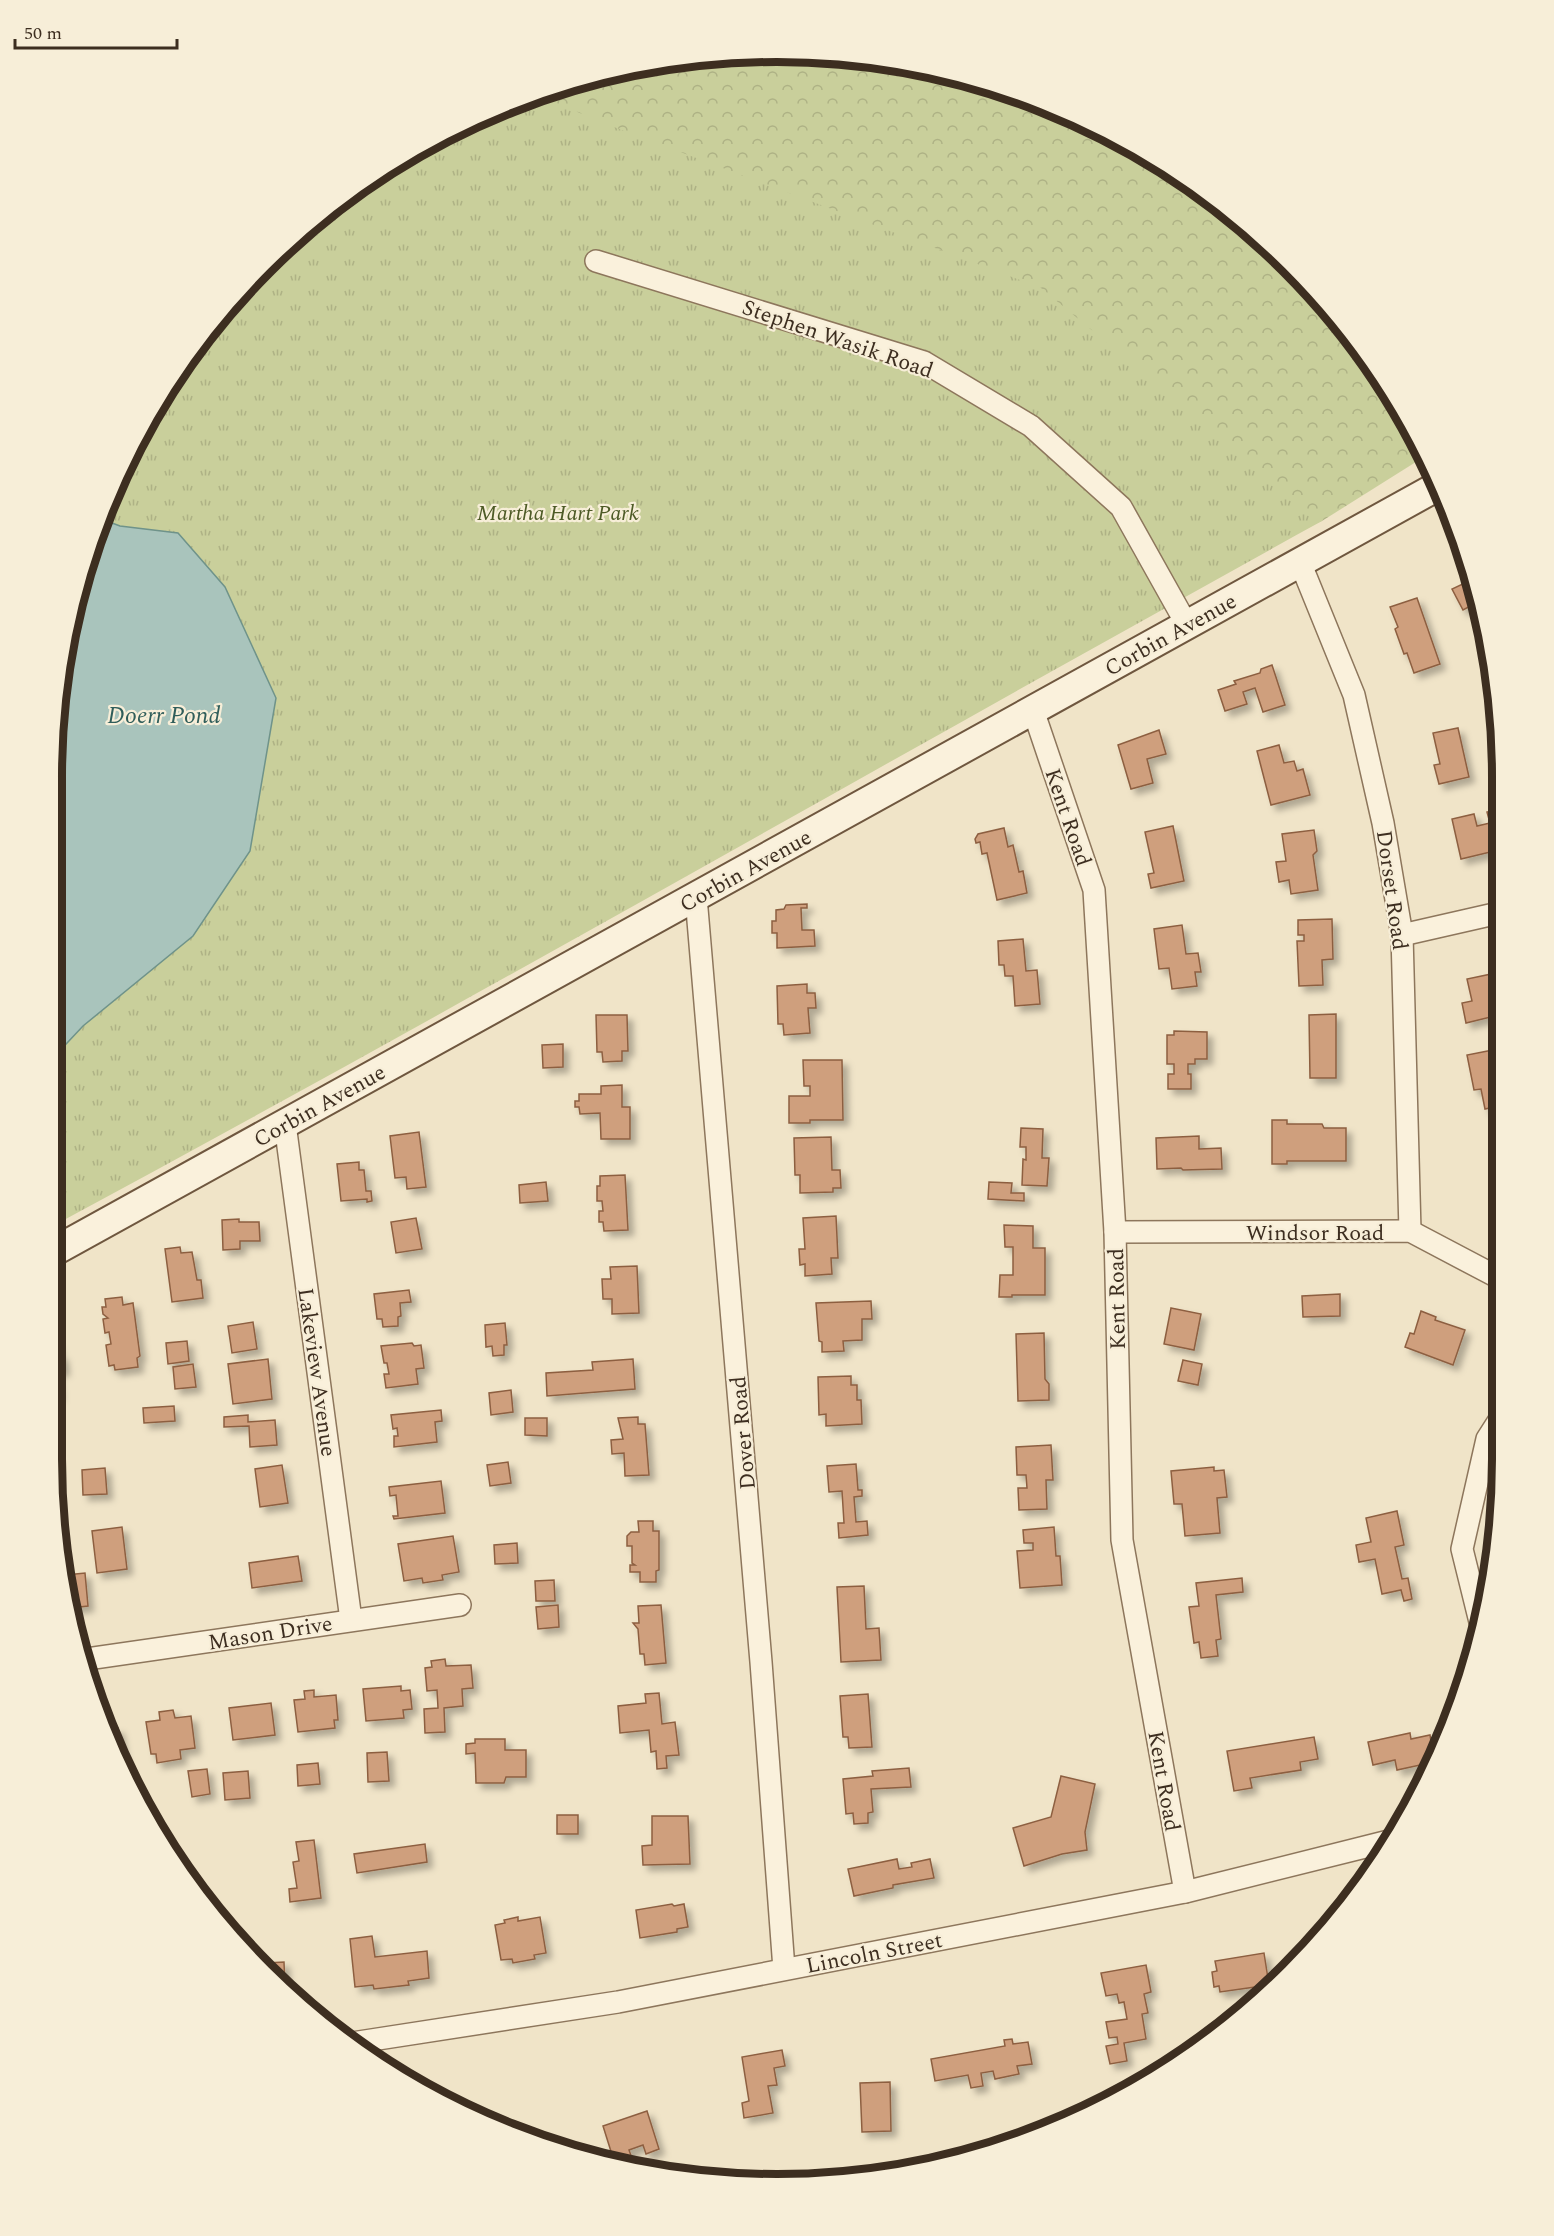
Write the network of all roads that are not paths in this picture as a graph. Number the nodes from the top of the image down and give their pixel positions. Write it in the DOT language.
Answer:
graph roads {
  1 [pos="596,261"];
  2 [pos="1432,489"];
  3 [pos="1300,562"];
  4 [pos="1187,625"];
  5 [pos="1033,710"];
  6 [pos="696,897"];
  7 [pos="1492,915"];
  8 [pos="1402,935"];
  9 [pos="285,1124"];
  10 [pos="1410,1231"];
  11 [pos="1115,1232"];
  12 [pos="62,1247"];
  13 [pos="1492,1274"];
  14 [pos="1492,1431"];
  15 [pos="460,1605"];
  16 [pos="1477,1608"];
  17 [pos="351,1620"];
  18 [pos="90,1658"];
  19 [pos="1381,1843"];
  20 [pos="1185,1892"];
  21 [pos="784,1969"];
  22 [pos="361,2042"];
  1 -- 4 [label="street, Stephen Wasik Road"];
  2 -- 3 [label="main road, Corbin Avenue"];
  3 -- 4 [label="main road, Corbin Avenue"];
  3 -- 8 [label="street, Dorset Road"];
  4 -- 5 [label="main road, Corbin Avenue"];
  5 -- 6 [label="main road, Corbin Avenue"];
  5 -- 11 [label="street, Kent Road"];
  6 -- 9 [label="main road, Corbin Avenue"];
  6 -- 21 [label="street, Dover Road"];
  7 -- 8 [label="street"];
  8 -- 10 [label="street, Dorset Road"];
  9 -- 12 [label="main road, Corbin Avenue"];
  9 -- 17 [label="street, Lakeview Avenue"];
  10 -- 11 [label="street, Windsor Road"];
  10 -- 13 [label="street, Windsor Road"];
  11 -- 20 [label="street, Kent Road"];
  14 -- 16 [label="street"];
  15 -- 17 [label="street, Mason Drive"];
  17 -- 18 [label="street, Mason Drive"];
  19 -- 20 [label="street, Lincoln Street"];
  20 -- 21 [label="street, Lincoln Street"];
  21 -- 22 [label="street, Lincoln Street"];
}
